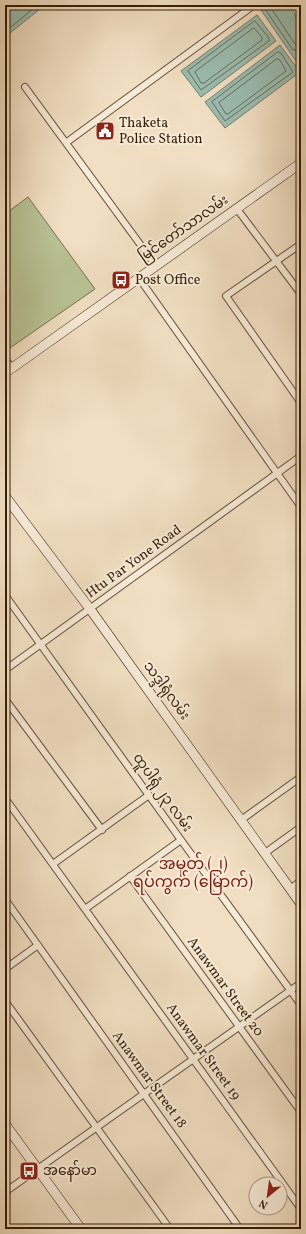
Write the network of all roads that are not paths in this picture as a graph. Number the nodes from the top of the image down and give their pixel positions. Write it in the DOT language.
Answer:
graph roads {
  1 [pos="254,5"];
  2 [pos="25,87"];
  3 [pos="67,142"];
  4 [pos="301,163"];
  5 [pos="237,209"];
  6 [pos="301,244"];
  7 [pos="277,260"];
  8 [pos="156,266"];
  9 [pos="139,278"];
  10 [pos="301,294"];
  11 [pos="5,359"];
  12 [pos="8,370"];
  13 [pos="301,403"];
  14 [pos="301,456"];
  15 [pos="277,473"];
  16 [pos="5,496"];
  17 [pos="301,507"];
  18 [pos="5,595"];
  19 [pos="90,609"];
  20 [pos="41,644"];
  21 [pos="5,670"];
  22 [pos="5,699"];
  23 [pos="301,777"];
  24 [pos="149,795"];
  25 [pos="5,798"];
  26 [pos="241,820"];
  27 [pos="301,827"];
  28 [pos="102,830"];
  29 [pos="180,840"];
  30 [pos="265,853"];
  31 [pos="53,864"];
  32 [pos="130,876"];
  33 [pos="301,881"];
  34 [pos="290,889"];
  35 [pos="5,900"];
  36 [pos="301,904"];
  37 [pos="84,909"];
  38 [pos="38,945"];
  39 [pos="5,969"];
  40 [pos="301,983"];
  41 [pos="291,990"];
  42 [pos="5,1001"];
  43 [pos="301,1005"];
  44 [pos="239,1026"];
  45 [pos="193,1059"];
  46 [pos="144,1094"];
  47 [pos="301,1112"];
  48 [pos="5,1124"];
  49 [pos="96,1128"];
  50 [pos="37,1170"];
  51 [pos="5,1192"];
  52 [pos="301,1209"];
  53 [pos="81,1229"];
  54 [pos="170,1229"];
  55 [pos="240,1229"];
  1 -- 3 [label="street"];
  2 -- 3 [label="street"];
  3 -- 8 [label="street"];
  4 -- 5 [label="street, မြင်တော်သာလမ်း"];
  5 -- 7 [label="street"];
  5 -- 8 [label="street, မြင်တော်သာလမ်း"];
  6 -- 7 [label="street"];
  7 -- 10 [label="street"];
  7 -- 13 [label="street"];
  8 -- 9 [label="street, မြင်တော်သာလမ်း"];
  9 -- 12 [label="street, မြင်တော်သာလမ်း"];
  9 -- 15 [label="street"];
  11 -- 12 [label="street"];
  14 -- 15 [label="street, Htu Par Yone Road"];
  15 -- 17 [label="street"];
  15 -- 19 [label="street, Htu Par Yone Road"];
  16 -- 19 [label="street, သဒ္ဒါရုံလမ်း"];
  18 -- 20 [label="street, ထူပါရုံ ၂၃ လမ်း"];
  19 -- 20 [label="street, Htu Par Yone Road"];
  19 -- 26 [label="street, သဒ္ဒါရုံလမ်း"];
  20 -- 21 [label="street, Htu Par Yone Road"];
  20 -- 24 [label="street, ထူပါရုံ ၂၃ လမ်း"];
  22 -- 28 [label="street"];
  23 -- 26 [label="street"];
  24 -- 28 [label="street"];
  24 -- 29 [label="street, ထူပါရုံ ၂၃ လမ်း"];
  25 -- 31 [label="street, Anawmar Street 19"];
  26 -- 30 [label="street, သဒ္ဒါရုံလမ်း"];
  27 -- 30 [label="street"];
  28 -- 31 [label="street"];
  29 -- 32 [label="street"];
  29 -- 41 [label="street, ထူပါရုံ ၂၃ လမ်း"];
  30 -- 34 [label="street, သဒ္ဒါရုံလမ်း"];
  31 -- 37 [label="street, Anawmar Street 19"];
  32 -- 37 [label="street"];
  32 -- 44 [label="street, Anawmar Street 20"];
  33 -- 34 [label="street"];
  34 -- 36 [label="street, သဒ္ဒါရုံလမ်း"];
  35 -- 38 [label="street, Anawmar Street 18"];
  37 -- 45 [label="street, Anawmar Street 19"];
  38 -- 39 [label="street"];
  38 -- 46 [label="street, Anawmar Street 18"];
  40 -- 41 [label="street"];
  41 -- 43 [label="street, ထူပါရုံ ၂၃ လမ်း"];
  41 -- 44 [label="street"];
  42 -- 49 [label="street"];
  44 -- 45 [label="street"];
  44 -- 47 [label="street, Anawmar Street 20"];
  45 -- 46 [label="street"];
  45 -- 52 [label="street, Anawmar Street 19"];
  46 -- 49 [label="street"];
  46 -- 55 [label="street, Anawmar Street 18"];
  48 -- 50 [label="street"];
  49 -- 50 [label="street"];
  49 -- 54 [label="street"];
  50 -- 51 [label="street"];
  50 -- 53 [label="street"];
}
